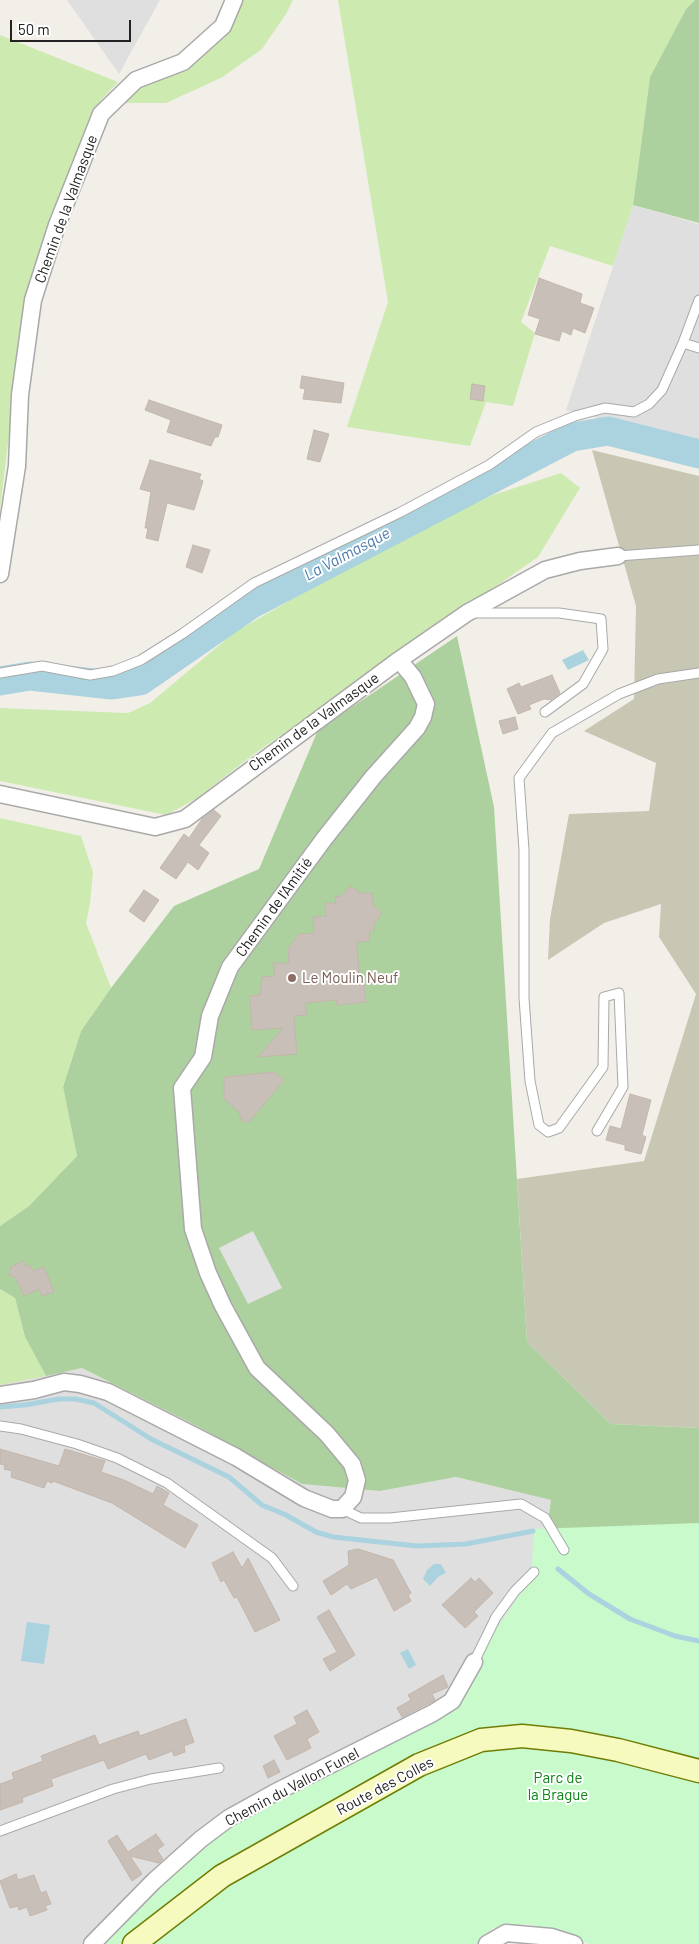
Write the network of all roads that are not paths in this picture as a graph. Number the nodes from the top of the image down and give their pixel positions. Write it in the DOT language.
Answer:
graph roads {
  1 [pos="234,0"];
  2 [pos="699,300"];
  3 [pos="683,343"];
  4 [pos="699,348"];
  5 [pos="699,550"];
  6 [pos="618,556"];
  7 [pos="0,574"];
  8 [pos="467,613"];
  9 [pos="399,660"];
  10 [pos="0,673"];
  11 [pos="699,673"];
  12 [pos="545,712"];
  13 [pos="0,794"];
  14 [pos="597,1131"];
  15 [pos="0,1396"];
  16 [pos="0,1426"];
  17 [pos="342,1509"];
  18 [pos="564,1550"];
  19 [pos="534,1572"];
  20 [pos="293,1586"];
  21 [pos="474,1662"];
  22 [pos="219,1768"];
  23 [pos="699,1771"];
  24 [pos="0,1831"];
  25 [pos="92,1944"];
  26 [pos="134,1944"];
  27 [pos="487,1944"];
  28 [pos="574,1944"];
  1 -- 7 [label="street, Chemin de la Valmasque"];
  2 -- 3 [label="lane"];
  3 -- 4 [label="lane"];
  3 -- 10 [label="lane"];
  5 -- 6 [label="lane"];
  6 -- 8 [label="street, Chemin de la Valmasque"];
  8 -- 9 [label="street, Chemin de la Valmasque"];
  8 -- 12 [label="lane"];
  9 -- 13 [label="street, Chemin de la Valmasque"];
  9 -- 17 [label="street, Chemin de l'Amitié"];
  11 -- 14 [label="lane"];
  15 -- 17 [label="street"];
  16 -- 20 [label="lane"];
  17 -- 18 [label="lane"];
  19 -- 21 [label="lane"];
  21 -- 25 [label="street, Chemin du Vallon Funel"];
  22 -- 24 [label="lane"];
  23 -- 26 [label="street, Route des Colles"];
  27 -- 28 [label="street"];
}
